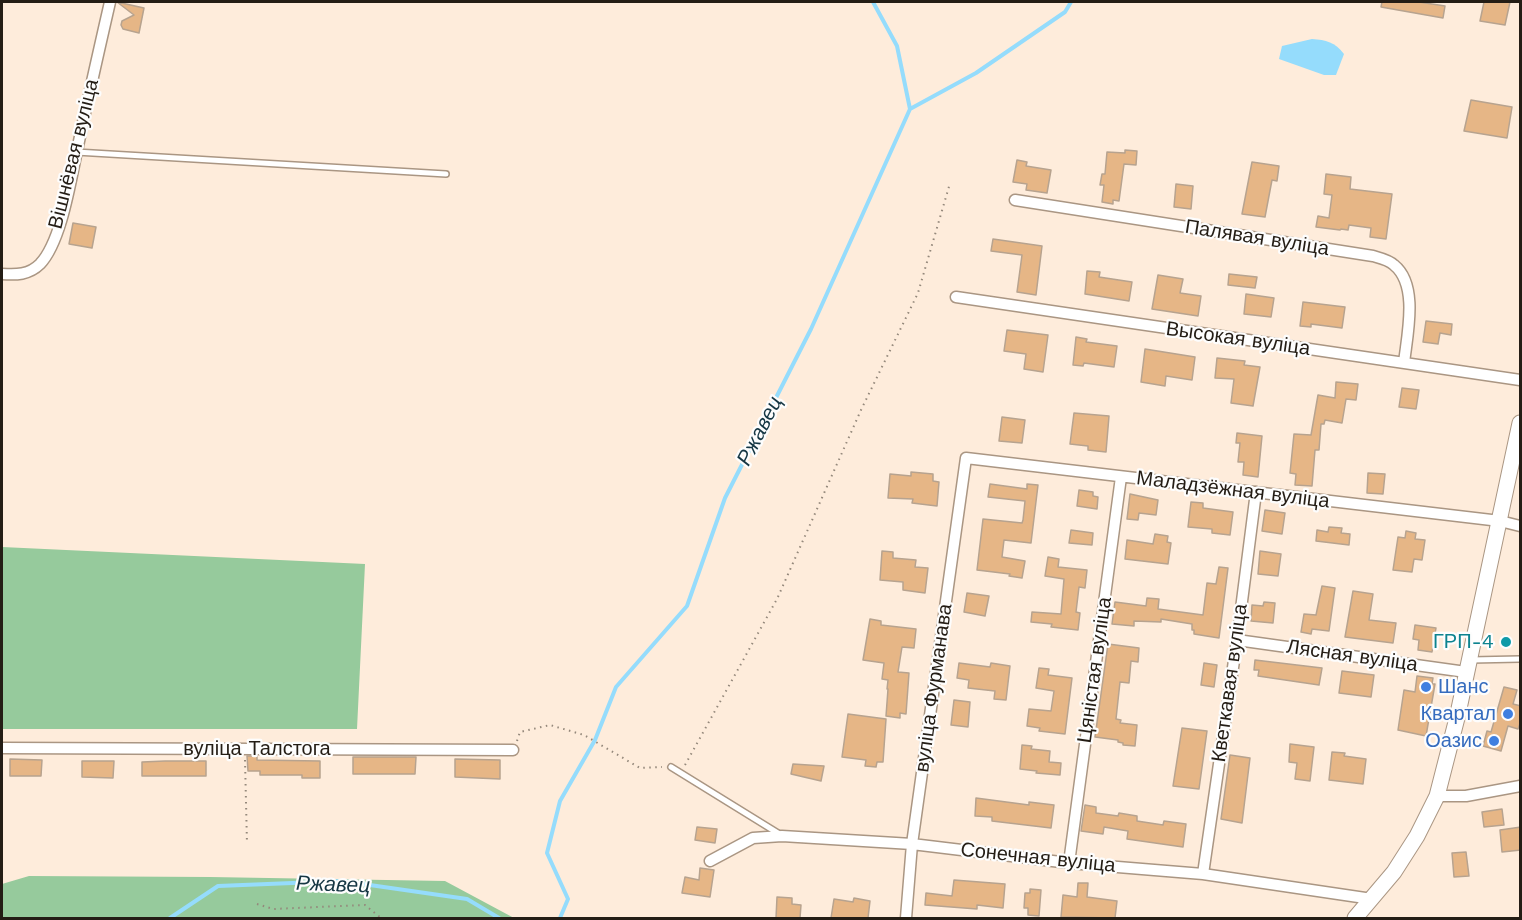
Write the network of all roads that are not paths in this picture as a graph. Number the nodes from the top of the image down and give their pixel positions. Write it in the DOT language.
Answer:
graph roads {
  1 [pos="110,2"];
  2 [pos="76,152"];
  3 [pos="446,174"];
  4 [pos="1015,200"];
  5 [pos="2,274"];
  6 [pos="956,297"];
  7 [pos="1404,363"];
  8 [pos="1521,380"];
  9 [pos="1521,423"];
  10 [pos="966,458"];
  11 [pos="1121,477"];
  12 [pos="1256,492"];
  13 [pos="1500,521"];
  14 [pos="1521,526"];
  15 [pos="1237,640"];
  16 [pos="1521,659"];
  17 [pos="1468,666"];
  18 [pos="2,748"];
  19 [pos="513,750"];
  20 [pos="671,767"];
  21 [pos="1521,786"];
  22 [pos="1437,796"];
  23 [pos="782,836"];
  24 [pos="912,844"];
  25 [pos="710,861"];
  26 [pos="1069,863"];
  27 [pos="1203,874"];
  28 [pos="1372,899"];
  29 [pos="906,918"];
  30 [pos="1355,918"];
  1 -- 2 [label="street, Вішнёвая вуліца"];
  2 -- 3 [label="lane"];
  2 -- 5 [label="street, Вішнёвая вуліца"];
  4 -- 7 [label="street, Палявая вуліца"];
  6 -- 7 [label="street, Высокая вуліца"];
  7 -- 8 [label="street, Высокая вуліца"];
  9 -- 13 [label="main road"];
  10 -- 11 [label="street, Маладзёжная вуліца"];
  10 -- 24 [label="street, вуліца Фурманава"];
  11 -- 12 [label="street, Маладзёжная вуліца"];
  11 -- 26 [label="street, Цяністая вуліца"];
  12 -- 13 [label="street, Маладзёжная вуліца"];
  12 -- 15 [label="street, Кветкавая вуліца"];
  13 -- 14 [label="street, Маладзёжная вуліца"];
  13 -- 17 [label="main road"];
  15 -- 17 [label="street, Лясная вуліца"];
  15 -- 27 [label="street, Кветкавая вуліца"];
  16 -- 17 [label="lane"];
  17 -- 22 [label="main road"];
  18 -- 19 [label="street, вуліца Талстога"];
  20 -- 23 [label="lane"];
  21 -- 22 [label="street"];
  22 -- 28 [label="main road"];
  23 -- 24 [label="street, Сонечная вуліца"];
  23 -- 25 [label="street, Сонечная вуліца"];
  24 -- 26 [label="street, Сонечная вуліца"];
  24 -- 29 [label="street, вуліца Фурманава"];
  26 -- 27 [label="street, Сонечная вуліца"];
  27 -- 28 [label="street, Сонечная вуліца"];
  28 -- 30 [label="main road"];
}
